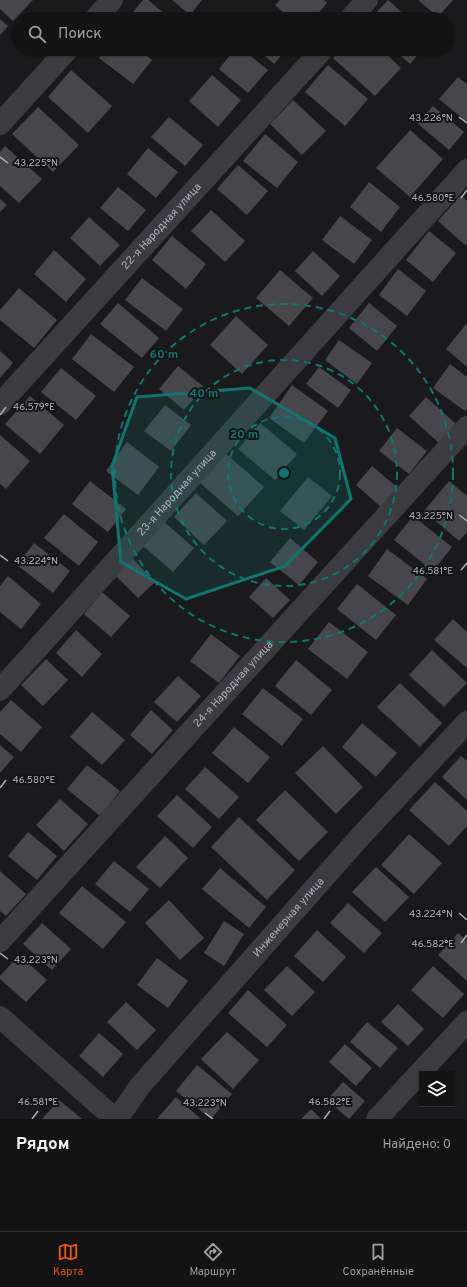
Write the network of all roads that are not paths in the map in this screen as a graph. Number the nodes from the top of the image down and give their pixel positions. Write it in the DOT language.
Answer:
graph roads {
  1 [pos="112,0"];
  2 [pos="368,0"];
  3 [pos="101,12"];
  4 [pos="357,12"];
  5 [pos="62,56"];
  6 [pos="317,56"];
  7 [pos="0,124"];
  8 [pos="467,170"];
  9 [pos="0,404"];
  10 [pos="467,427"];
  11 [pos="0,690"];
  12 [pos="467,722"];
  13 [pos="0,941"];
  14 [pos="0,1017"];
  15 [pos="467,1022"];
  16 [pos="116,1119"];
  17 [pos="377,1119"];
  1 -- 3 [label="street"];
  2 -- 4 [label="street"];
  5 -- 7 [label="street"];
  6 -- 9 [label="street, 22-я Народная улица"];
  8 -- 11 [label="street, 23-я Народная улица"];
  10 -- 13 [label="street, 24-я Народная улица"];
  12 -- 16 [label="street, Инженерная улица"];
  14 -- 16 [label="street"];
  15 -- 17 [label="street"];
}
